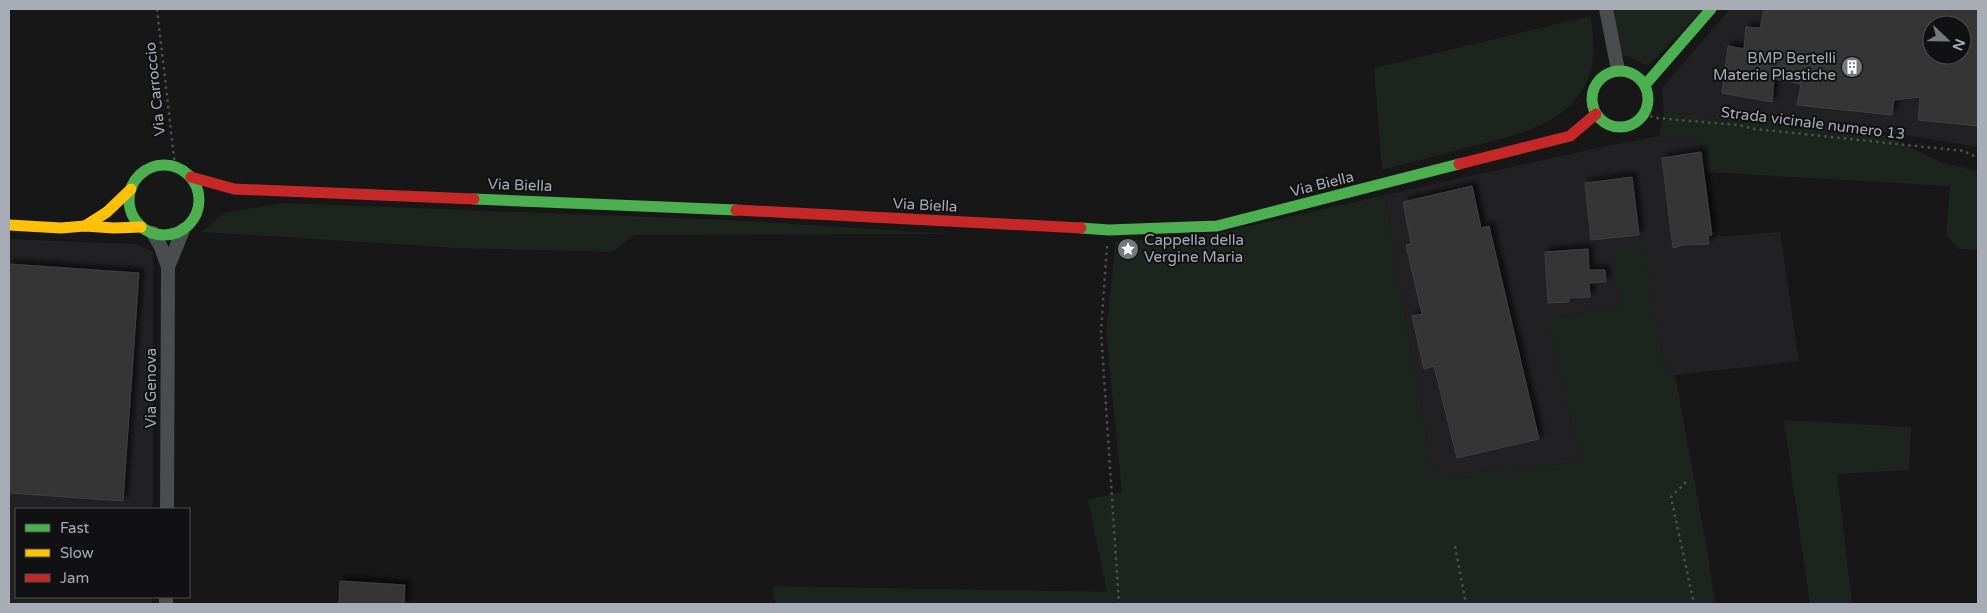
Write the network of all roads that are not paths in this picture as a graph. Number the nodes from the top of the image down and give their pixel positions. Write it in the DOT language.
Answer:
graph roads {
  1 [pos="1606,9"];
  2 [pos="1711,9"];
  3 [pos="1618,70"];
  4 [pos="1645,85"];
  5 [pos="1596,114"];
  6 [pos="191,176"];
  7 [pos="234,189"];
  8 [pos="131,190"];
  9 [pos="198,208"];
  10 [pos="9,225"];
  11 [pos="85,226"];
  12 [pos="147,230"];
  13 [pos="182,230"];
  14 [pos="168,267"];
  15 [pos="167,508"];
  1 -- 3 [label="street"];
  2 -- 4 [label="street"];
  3 -- 4 [label="street"];
  3 -- 5 [label="street"];
  4 -- 5 [label="street"];
  5 -- 7 [label="street, Via Biella"];
  6 -- 7 [label="street, Via Biella"];
  6 -- 8 [label="street"];
  6 -- 9 [label="street"];
  7 -- 9 [label="street"];
  8 -- 11 [label="street"];
  8 -- 12 [label="street"];
  9 -- 13 [label="street"];
  10 -- 11 [label="street"];
  11 -- 12 [label="street"];
  12 -- 13 [label="street"];
  12 -- 14 [label="street, Via Genova"];
  13 -- 14 [label="street, Via Genova"];
  14 -- 15 [label="street, Via Genova"];
}
